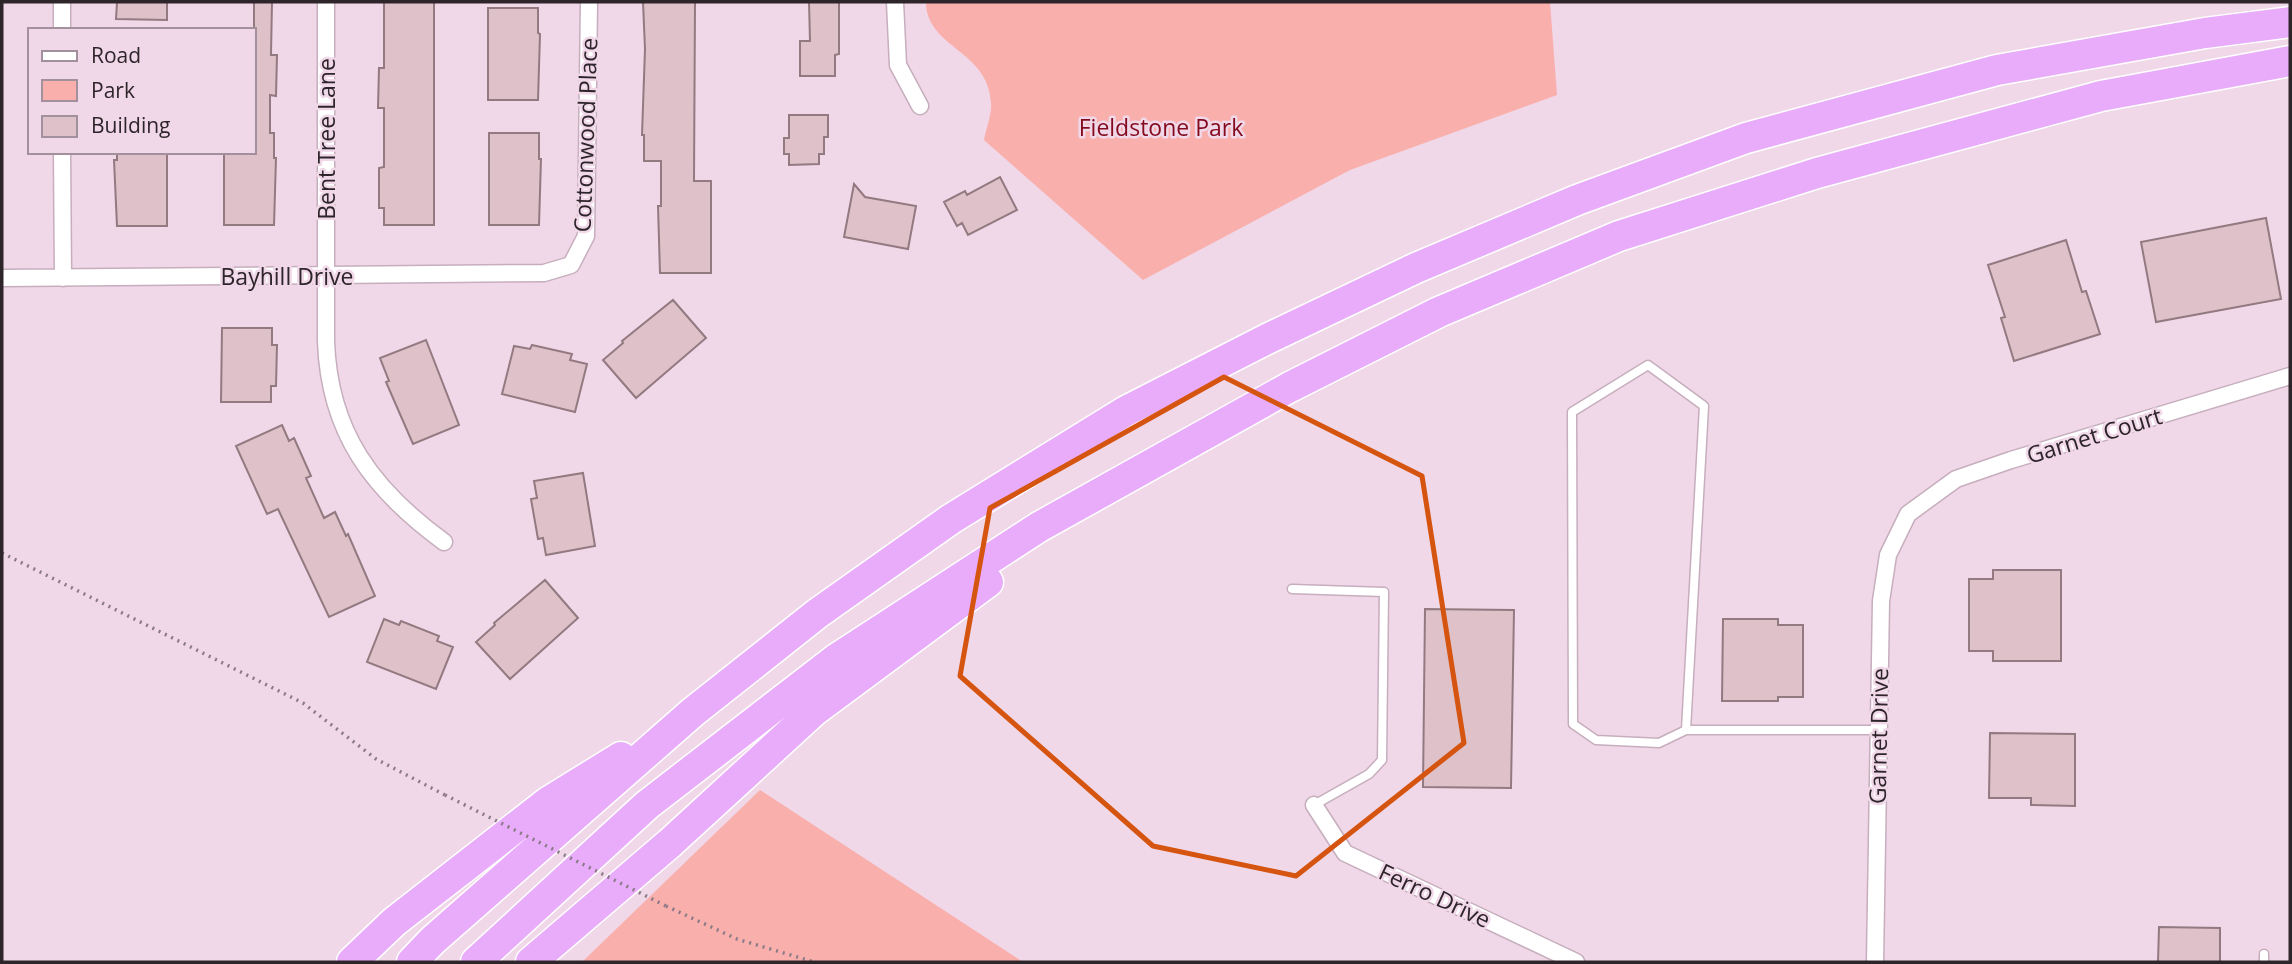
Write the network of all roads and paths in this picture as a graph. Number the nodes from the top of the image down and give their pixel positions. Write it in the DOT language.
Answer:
graph roads {
  1 [pos="62,2"];
  2 [pos="326,2"];
  3 [pos="589,2"];
  4 [pos="895,2"];
  5 [pos="2290,22"];
  6 [pos="62,28"];
  7 [pos="2290,61"];
  8 [pos="920,106"];
  9 [pos="62,154"];
  10 [pos="571,265"];
  11 [pos="326,276"];
  12 [pos="2,278"];
  13 [pos="63,278"];
  14 [pos="2290,376"];
  15 [pos="1141,470"];
  16 [pos="1908,514"];
  17 [pos="444,542"];
  18 [pos="2,553"];
  19 [pos="1292,589"];
  20 [pos="693,712"];
  21 [pos="1686,730"];
  22 [pos="1878,730"];
  23 [pos="1314,805"];
  24 [pos="352,962"];
  25 [pos="412,962"];
  26 [pos="476,962"];
  27 [pos="531,962"];
  28 [pos="814,962"];
  29 [pos="1576,962"];
  30 [pos="1875,962"];
  1 -- 6 [label="street"];
  2 -- 11 [label="street, Bent Tree Lane"];
  3 -- 10 [label="street, Cottonwood Place"];
  4 -- 8 [label="street"];
  5 -- 20 [label="highway"];
  7 -- 15 [label="highway"];
  9 -- 13 [label="street"];
  10 -- 11 [label="street, Bayhill Drive"];
  11 -- 13 [label="street, Bayhill Drive"];
  11 -- 17 [label="street, Bent Tree Lane"];
  12 -- 13 [label="street, Bayhill Drive"];
  14 -- 16 [label="street, Garnet Court"];
  15 -- 26 [label="highway"];
  15 -- 27 [label="highway"];
  16 -- 22 [label="street, Garnet Drive"];
  18 -- 28 [label="path, bridge"];
  19 -- 23 [label="lane"];
  20 -- 24 [label="highway"];
  20 -- 25 [label="highway"];
  21 -- 21 [label="lane"];
  21 -- 22 [label="lane"];
  22 -- 30 [label="street, Garnet Drive"];
  23 -- 29 [label="street, Ferro Drive"];
}
